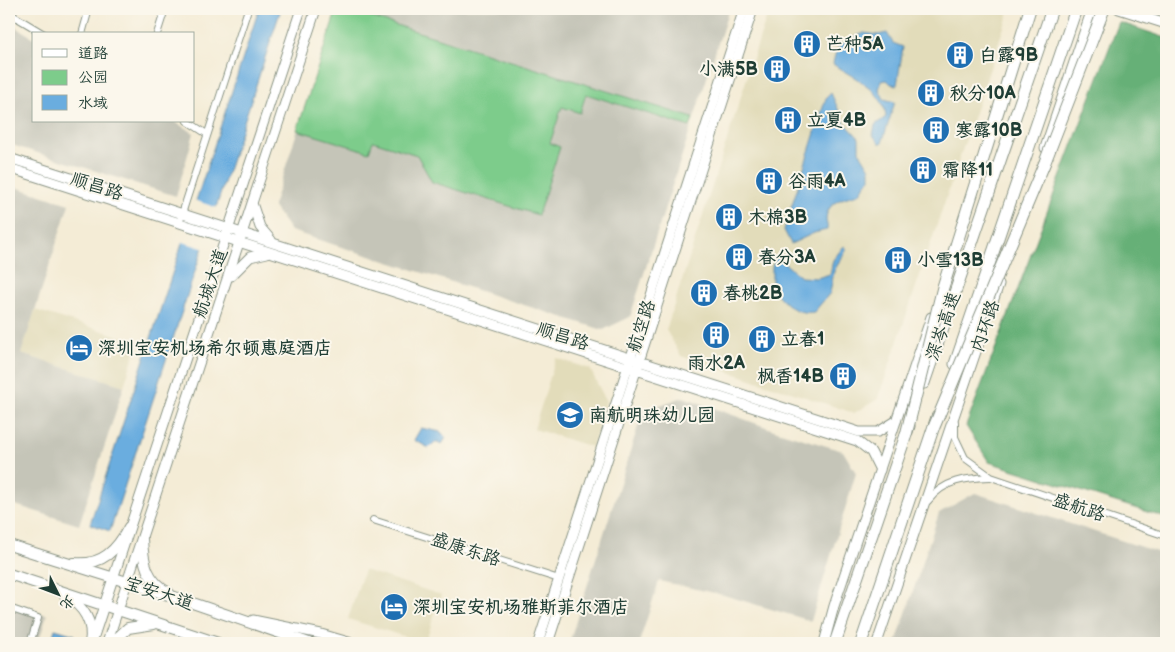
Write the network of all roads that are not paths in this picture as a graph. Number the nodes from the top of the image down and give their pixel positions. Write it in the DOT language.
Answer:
graph roads {
  1 [pos="90,9"];
  2 [pos="165,9"];
  3 [pos="248,9"];
  4 [pos="301,9"];
  5 [pos="316,9"];
  6 [pos="744,9"];
  7 [pos="753,9"];
  8 [pos="1034,9"];
  9 [pos="1052,9"];
  10 [pos="1076,9"];
  11 [pos="1092,9"];
  12 [pos="1104,9"];
  13 [pos="1119,9"];
  14 [pos="9,13"];
  15 [pos="1166,24"];
  16 [pos="41,32"];
  17 [pos="83,32"];
  18 [pos="158,32"];
  19 [pos="189,122"];
  20 [pos="208,134"];
  21 [pos="9,158"];
  22 [pos="9,168"];
  23 [pos="252,205"];
  24 [pos="184,214"];
  25 [pos="181,224"];
  26 [pos="229,228"];
  27 [pos="243,233"];
  28 [pos="225,238"];
  29 [pos="240,243"];
  30 [pos="276,243"];
  31 [pos="270,253"];
  32 [pos="227,280"];
  33 [pos="635,359"];
  34 [pos="632,368"];
  35 [pos="956,412"];
  36 [pos="896,420"];
  37 [pos="934,427"];
  38 [pos="906,435"];
  39 [pos="880,470"];
  40 [pos="991,477"];
  41 [pos="923,509"];
  42 [pos="373,520"];
  43 [pos="129,527"];
  44 [pos="1166,536"];
  45 [pos="142,540"];
  46 [pos="9,543"];
  47 [pos="62,562"];
  48 [pos="9,574"];
  49 [pos="114,578"];
  50 [pos="559,579"];
  51 [pos="127,583"];
  52 [pos="53,588"];
  53 [pos="181,599"];
  54 [pos="105,604"];
  55 [pos="9,608"];
  56 [pos="118,610"];
  57 [pos="226,614"];
  58 [pos="168,626"];
  59 [pos="210,642"];
  60 [pos="30,643"];
  61 [pos="91,643"];
  62 [pos="107,643"];
  63 [pos="112,643"];
  64 [pos="218,643"];
  65 [pos="309,643"];
  66 [pos="352,643"];
  67 [pos="538,643"];
  68 [pos="548,643"];
  69 [pos="824,643"];
  70 [pos="835,643"];
  71 [pos="861,643"];
  72 [pos="877,643"];
  1 -- 17 [label="street"];
  2 -- 18 [label="street"];
  3 -- 20 [label="street"];
  4 -- 26 [label="street, 航城大道"];
  5 -- 23 [label="street, 航城大道"];
  6 -- 33 [label="street, 航空路"];
  7 -- 33 [label="street, 航空路"];
  8 -- 36 [label="street"];
  8 -- 38 [label="highway, bridge"];
  9 -- 38 [label="highway, 深岑高速, bridge"];
  10 -- 37 [label="highway, 深岑高速, bridge"];
  11 -- 35 [label="street, 内环路"];
  12 -- 37 [label="highway, bridge"];
  13 -- 15 [label="street"];
  14 -- 16 [label="street"];
  19 -- 20 [label="street"];
  20 -- 24 [label="street"];
  21 -- 24 [label="street, 顺昌路"];
  22 -- 25 [label="street, 顺昌路"];
  23 -- 27 [label="street, 航城大道"];
  23 -- 30 [label="street"];
  24 -- 25 [label="street"];
  24 -- 26 [label="street, 顺昌路"];
  25 -- 28 [label="street, 顺昌路"];
  26 -- 27 [label="street, 顺昌路"];
  26 -- 28 [label="street, 航城大道"];
  27 -- 29 [label="street, 航城大道"];
  27 -- 30 [label="street, 顺昌路"];
  28 -- 29 [label="street, 顺昌路"];
  28 -- 43 [label="street, 航城大道"];
  29 -- 31 [label="street, 顺昌路"];
  29 -- 32 [label="street, 航城大道"];
  30 -- 33 [label="street, 顺昌路"];
  31 -- 32 [label="street"];
  31 -- 34 [label="street, 顺昌路"];
  32 -- 45 [label="street, 航城大道"];
  33 -- 34 [label="street, 航空路"];
  33 -- 36 [label="street, 顺昌路"];
  34 -- 39 [label="street, 顺昌路"];
  34 -- 50 [label="street, 航空路"];
  34 -- 68 [label="street, 航空路"];
  35 -- 40 [label="street"];
  35 -- 41 [label="street, 内环路"];
  36 -- 39 [label="street"];
  37 -- 71 [label="highway, 深岑高速"];
  38 -- 70 [label="highway, 深岑高速"];
  39 -- 69 [label="street"];
  40 -- 41 [label="street"];
  40 -- 44 [label="street, 盛航路"];
  41 -- 72 [label="street, 内环路"];
  42 -- 50 [label="street, 盛康东路"];
  43 -- 47 [label="main road"];
  43 -- 49 [label="street, 航城大道"];
  45 -- 51 [label="street, 航城大道"];
  45 -- 53 [label="main road"];
  46 -- 47 [label="main road, 宝安大道"];
  47 -- 49 [label="main road, 宝安大道"];
  48 -- 52 [label="main road, 宝安大道"];
  49 -- 51 [label="main road, 宝安大道"];
  49 -- 54 [label="street, 航城大道"];
  50 -- 67 [label="street, 航空路"];
  51 -- 53 [label="main road, 宝安大道"];
  51 -- 56 [label="street, 航城大道"];
  52 -- 54 [label="main road, 宝安大道"];
  52 -- 61 [label="main road"];
  53 -- 57 [label="main road, 宝安大道"];
  54 -- 56 [label="main road, 宝安大道"];
  54 -- 61 [label="street, 航城大道"];
  55 -- 60 [label="street"];
  56 -- 58 [label="main road, 宝安大道"];
  56 -- 62 [label="street, 航城大道"];
  57 -- 65 [label="main road, 宝安大道"];
  57 -- 66 [label="street"];
  58 -- 59 [label="main road, 宝安大道"];
  58 -- 63 [label="main road"];
  59 -- 64 [label="main road, 宝安大道"];
}
